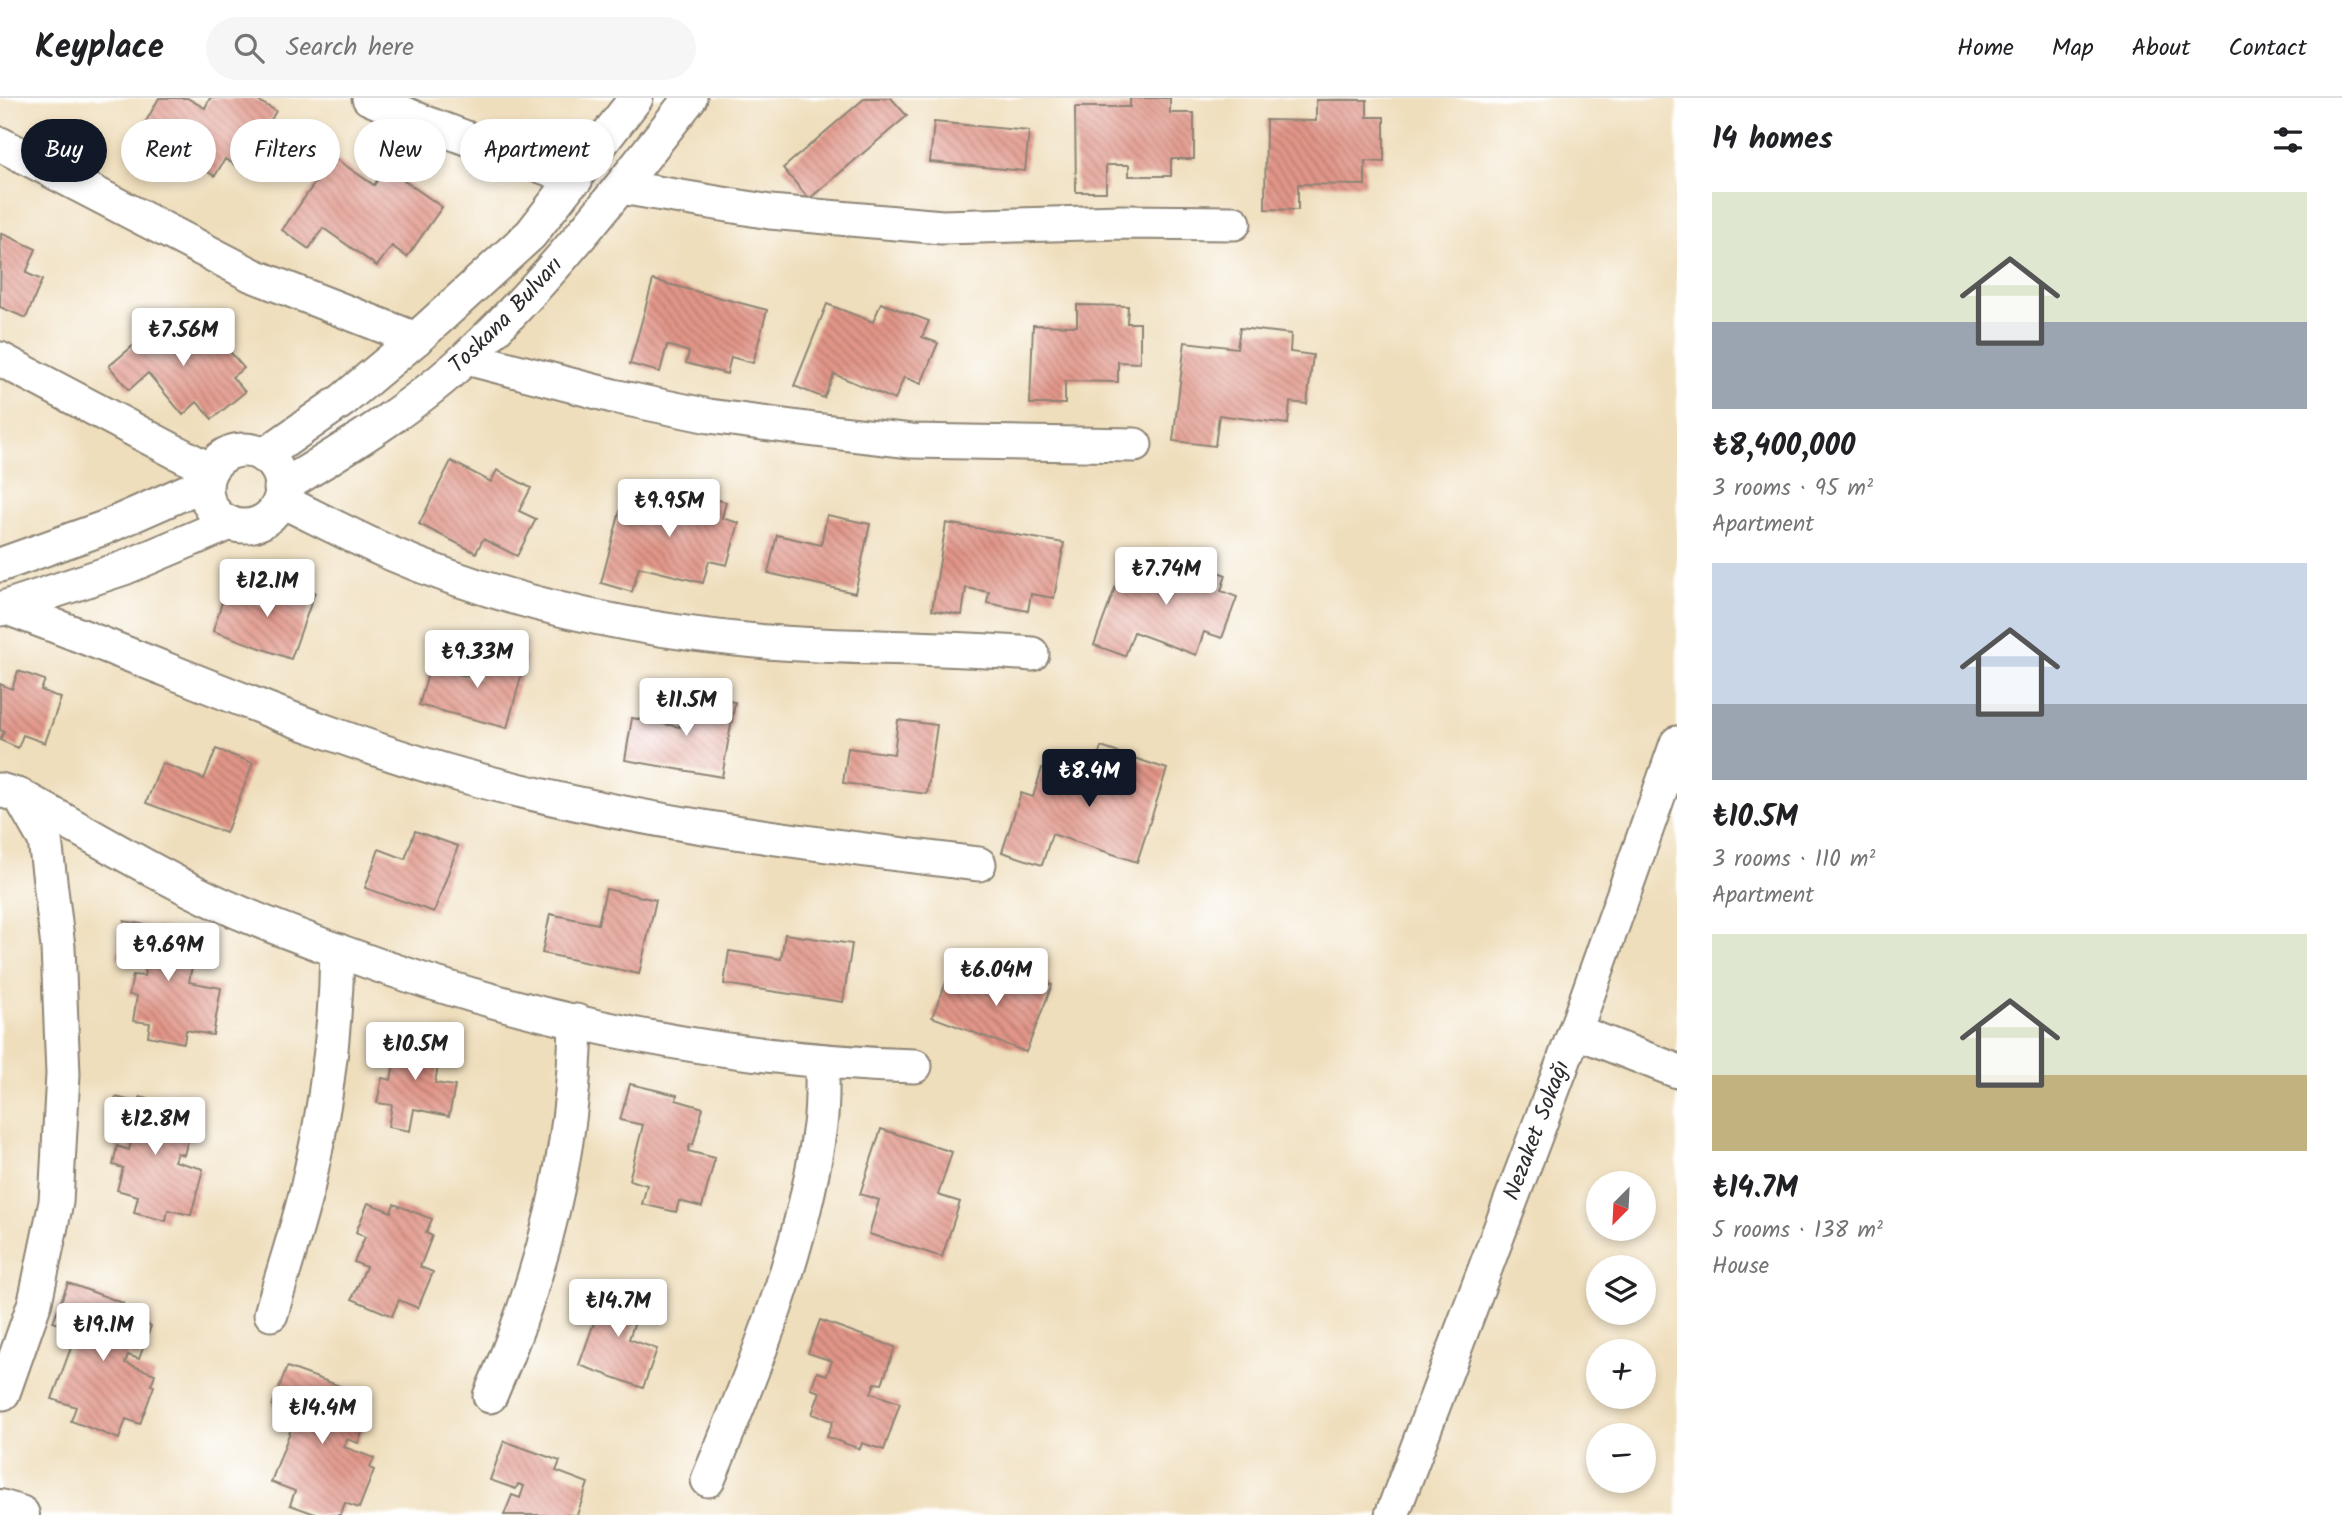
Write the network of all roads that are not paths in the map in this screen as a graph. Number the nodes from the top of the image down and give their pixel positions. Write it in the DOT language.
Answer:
graph roads {
  1 [pos="369,98"];
  2 [pos="636,98"];
  3 [pos="690,98"];
  4 [pos="614,128"];
  5 [pos="460,136"];
  6 [pos="0,144"];
  7 [pos="574,182"];
  8 [pos="621,187"];
  9 [pos="1234,223"];
  10 [pos="416,339"];
  11 [pos="467,358"];
  12 [pos="0,359"];
  13 [pos="1135,445"];
  14 [pos="263,456"];
  15 [pos="208,476"];
  16 [pos="281,494"];
  17 [pos="230,523"];
  18 [pos="0,565"];
  19 [pos="4,608"];
  20 [pos="1032,654"];
  21 [pos="1677,743"];
  22 [pos="10,793"];
  23 [pos="979,864"];
  24 [pos="337,950"];
  25 [pos="576,1021"];
  26 [pos="1575,1031"];
  27 [pos="822,1061"];
  28 [pos="915,1066"];
  29 [pos="1677,1070"];
  30 [pos="271,1314"];
  31 [pos="3,1393"];
  32 [pos="490,1395"];
  33 [pos="708,1480"];
  34 [pos="0,1509"];
  35 [pos="20,1515"];
  36 [pos="1392,1515"];
  1 -- 5 [label="street"];
  2 -- 4 [label="street, Toskana Bulvarı"];
  3 -- 8 [label="street, Toskana Bulvarı"];
  6 -- 10 [label="street"];
  7 -- 10 [label="street, Toskana Bulvarı"];
  8 -- 9 [label="street"];
  8 -- 11 [label="street, Toskana Bulvarı"];
  10 -- 14 [label="street, Toskana Bulvarı"];
  11 -- 13 [label="street"];
  11 -- 16 [label="street, Toskana Bulvarı"];
  12 -- 15 [label="street"];
  14 -- 15 [label="street"];
  14 -- 16 [label="street"];
  15 -- 17 [label="street"];
  15 -- 18 [label="street"];
  16 -- 17 [label="street, Toskana Bulvarı"];
  16 -- 20 [label="street"];
  17 -- 19 [label="street, Toskana Bulvarı"];
  19 -- 23 [label="street"];
  21 -- 26 [label="street, Nezaket Sokağı"];
  22 -- 24 [label="street"];
  22 -- 31 [label="street"];
  24 -- 25 [label="street"];
  24 -- 30 [label="street"];
  25 -- 27 [label="street"];
  25 -- 32 [label="street"];
  26 -- 29 [label="street"];
  26 -- 36 [label="street, Nezaket Sokağı"];
  27 -- 28 [label="street"];
  27 -- 33 [label="street"];
  34 -- 35 [label="main road"];
}
